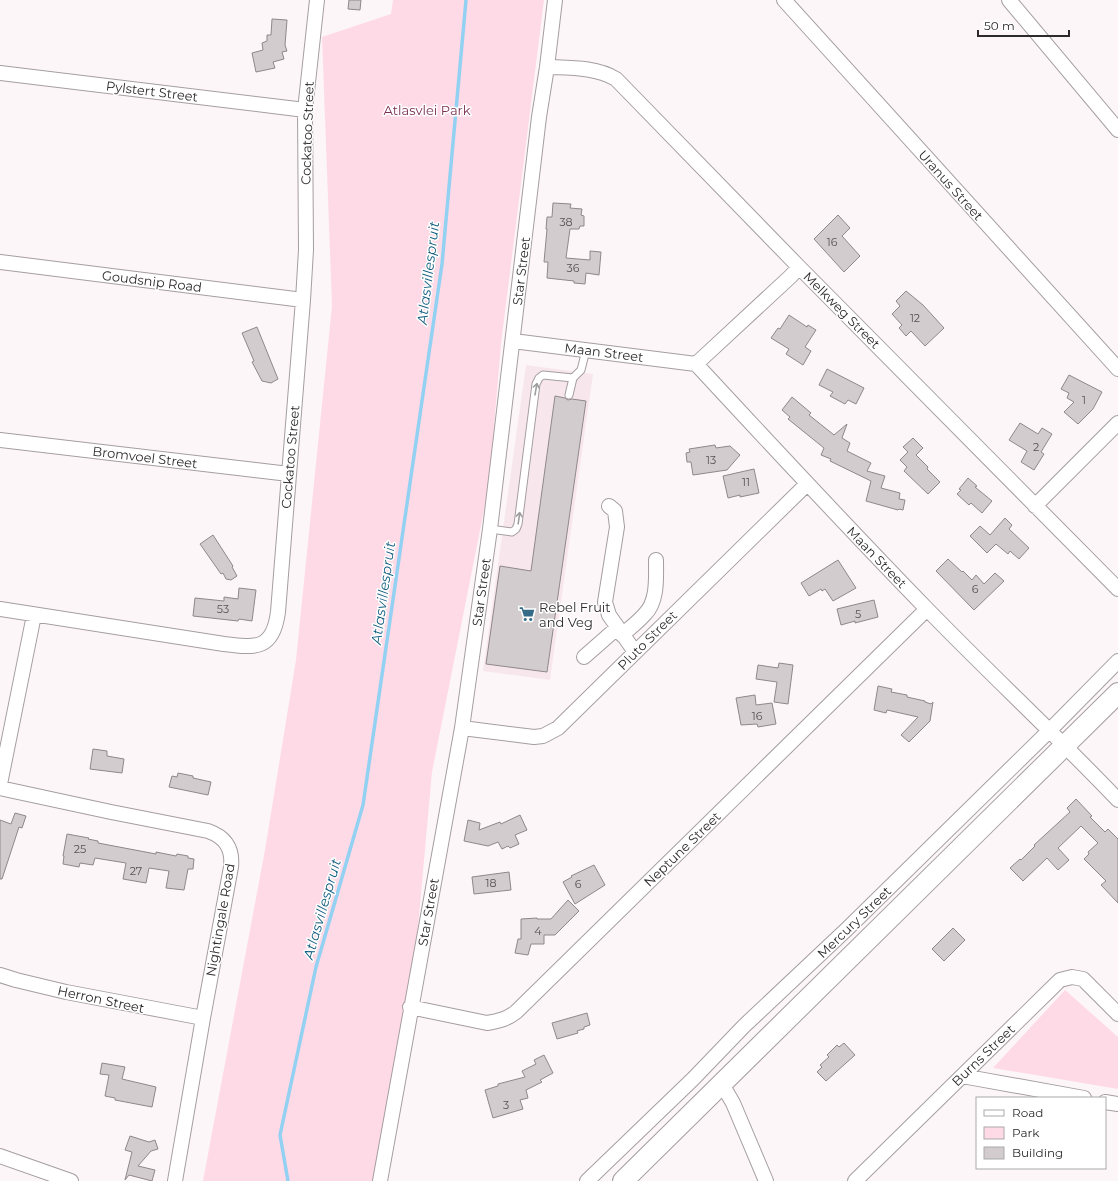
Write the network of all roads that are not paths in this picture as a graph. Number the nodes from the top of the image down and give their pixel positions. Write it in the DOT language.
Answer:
graph roads {
  1 [pos="317,0"];
  2 [pos="555,0"];
  3 [pos="784,0"];
  4 [pos="1009,0"];
  5 [pos="548,67"];
  6 [pos="0,72"];
  7 [pos="305,110"];
  8 [pos="1118,130"];
  9 [pos="0,262"];
  10 [pos="799,267"];
  11 [pos="303,300"];
  12 [pos="513,341"];
  13 [pos="586,350"];
  14 [pos="696,364"];
  15 [pos="1118,369"];
  16 [pos="573,378"];
  17 [pos="569,395"];
  18 [pos="1118,423"];
  19 [pos="0,440"];
  20 [pos="289,474"];
  21 [pos="807,484"];
  22 [pos="609,506"];
  23 [pos="1035,506"];
  24 [pos="490,529"];
  25 [pos="656,560"];
  26 [pos="1118,589"];
  27 [pos="0,609"];
  28 [pos="927,609"];
  29 [pos="34,615"];
  30 [pos="620,631"];
  31 [pos="635,652"];
  32 [pos="584,657"];
  33 [pos="1118,661"];
  34 [pos="1118,693"];
  35 [pos="1118,706"];
  36 [pos="462,728"];
  37 [pos="1050,731"];
  38 [pos="1068,748"];
  39 [pos="0,784"];
  40 [pos="0,788"];
  41 [pos="1118,800"];
  42 [pos="0,975"];
  43 [pos="410,1007"];
  44 [pos="1118,1014"];
  45 [pos="203,1018"];
  46 [pos="962,1076"];
  47 [pos="724,1087"];
  48 [pos="1078,1097"];
  49 [pos="1106,1102"];
  50 [pos="1118,1104"];
  51 [pos="0,1156"];
  52 [pos="71,1181"];
  53 [pos="175,1181"];
  54 [pos="380,1181"];
  55 [pos="587,1181"];
  56 [pos="622,1181"];
  57 [pos="635,1181"];
  58 [pos="766,1181"];
  59 [pos="855,1181"];
  1 -- 7 [label="street, Cockatoo Street"];
  2 -- 5 [label="street, Star Street"];
  3 -- 15 [label="street, Uranus Street"];
  4 -- 8 [label="street"];
  5 -- 10 [label="street, Melkweg Street"];
  5 -- 12 [label="street, Star Street"];
  6 -- 7 [label="street, Pylstert Street"];
  7 -- 11 [label="street, Cockatoo Street"];
  9 -- 11 [label="street, Goudsnip Road"];
  10 -- 14 [label="street"];
  10 -- 23 [label="street, Melkweg Street"];
  11 -- 20 [label="street, Cockatoo Street"];
  12 -- 13 [label="street, Maan Street"];
  12 -- 24 [label="street, Star Street"];
  13 -- 14 [label="street, Maan Street"];
  13 -- 16 [label="lane"];
  14 -- 21 [label="street, Maan Street"];
  16 -- 17 [label="lane"];
  24 -- 16 [label="lane, one-way"];
  18 -- 23 [label="street"];
  19 -- 20 [label="street, Bromvoel Street"];
  20 -- 29 [label="street, Cockatoo Street"];
  21 -- 28 [label="street, Maan Street"];
  21 -- 31 [label="street, Pluto Street"];
  22 -- 30 [label="street"];
  23 -- 26 [label="street, Melkweg Street"];
  24 -- 36 [label="street, Star Street"];
  25 -- 30 [label="street"];
  27 -- 29 [label="street, Cockatoo Street"];
  28 -- 37 [label="street, Maan Street"];
  28 -- 43 [label="street, Neptune Street"];
  29 -- 39 [label="street"];
  30 -- 31 [label="street"];
  30 -- 32 [label="street"];
  31 -- 36 [label="street, Pluto Street"];
  33 -- 37 [label="street, Mercury Street"];
  34 -- 38 [label="street"];
  35 -- 38 [label="street"];
  36 -- 43 [label="street, Star Street"];
  37 -- 38 [label="street, Maan Street"];
  37 -- 55 [label="street, Mercury Street"];
  38 -- 41 [label="street, Maan Street"];
  38 -- 47 [label="street"];
  40 -- 45 [label="street, Nightingale Road"];
  42 -- 45 [label="street, Herron Street"];
  43 -- 54 [label="street, Star Street"];
  44 -- 46 [label="street, Burns Street"];
  45 -- 53 [label="street, Nightingale Road"];
  46 -- 48 [label="street"];
  46 -- 59 [label="street, Burns Street"];
  47 -- 56 [label="street"];
  47 -- 57 [label="street"];
  47 -- 58 [label="street"];
  49 -- 50 [label="street"];
  51 -- 52 [label="street"];
}
